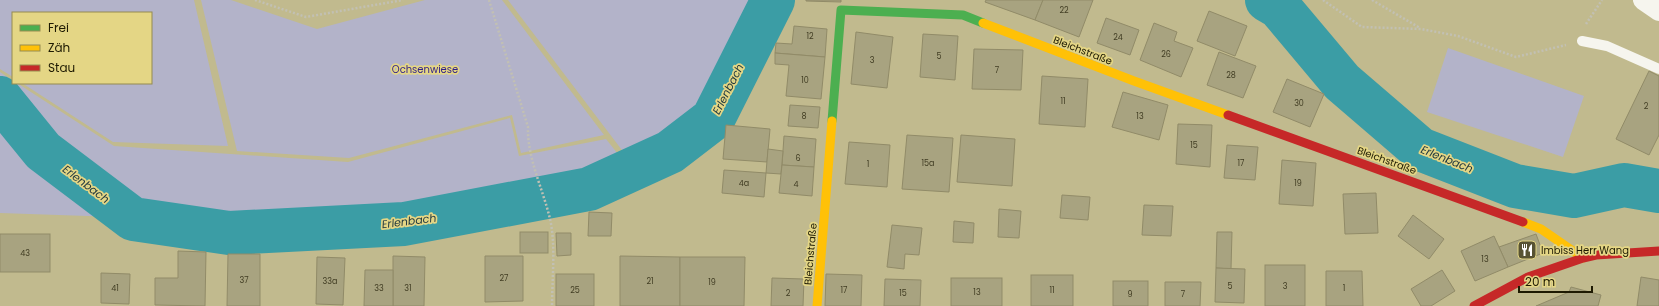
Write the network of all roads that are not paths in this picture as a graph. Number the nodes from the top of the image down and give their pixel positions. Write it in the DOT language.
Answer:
graph roads {
  1 [pos="1643,0"];
  2 [pos="1659,11"];
  3 [pos="1582,41"];
  4 [pos="1659,69"];
  5 [pos="1656,249"];
  6 [pos="1583,258"];
  7 [pos="817,306"];
  8 [pos="1474,306"];
  1 -- 2 [label="street"];
  3 -- 4 [label="lane"];
  5 -- 6 [label="street"];
  6 -- 7 [label="street, Bleichstraße"];
  6 -- 8 [label="street"];
}
